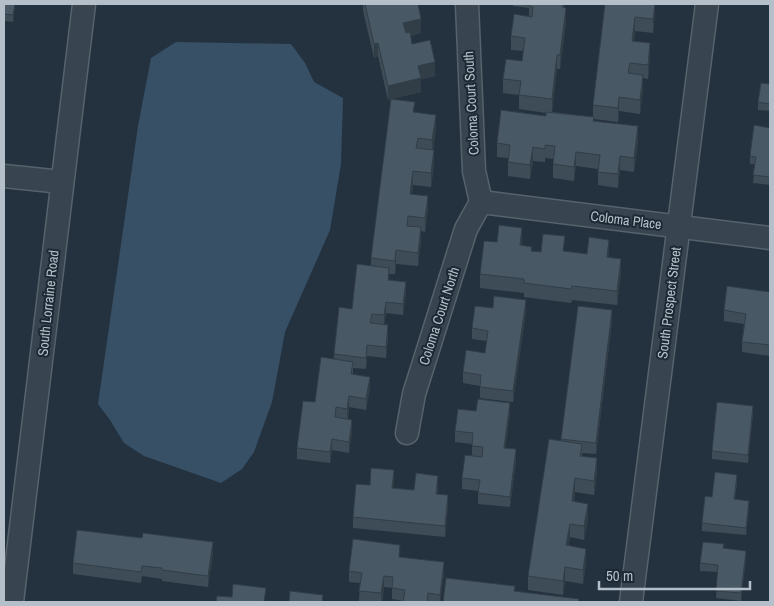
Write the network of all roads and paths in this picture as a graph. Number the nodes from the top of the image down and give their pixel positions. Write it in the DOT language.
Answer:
graph roads {
  1 [pos="84,4"];
  2 [pos="467,4"];
  3 [pos="707,4"];
  4 [pos="4,176"];
  5 [pos="62,182"];
  6 [pos="481,202"];
  7 [pos="678,226"];
  8 [pos="770,238"];
  9 [pos="407,433"];
  10 [pos="12,539"];
  11 [pos="12,602"];
  12 [pos="630,602"];
  1 -- 5 [label="street, South Lorraine Road"];
  2 -- 6 [label="street, Coloma Court South"];
  3 -- 7 [label="street, South Prospect Street"];
  4 -- 5 [label="street"];
  5 -- 10 [label="street, South Lorraine Road"];
  6 -- 7 [label="street, Coloma Place"];
  6 -- 9 [label="street, Coloma Court North"];
  7 -- 8 [label="street, Coloma Place"];
  7 -- 12 [label="street, South Prospect Street"];
  10 -- 11 [label="street, South Lorraine Road"];
}
